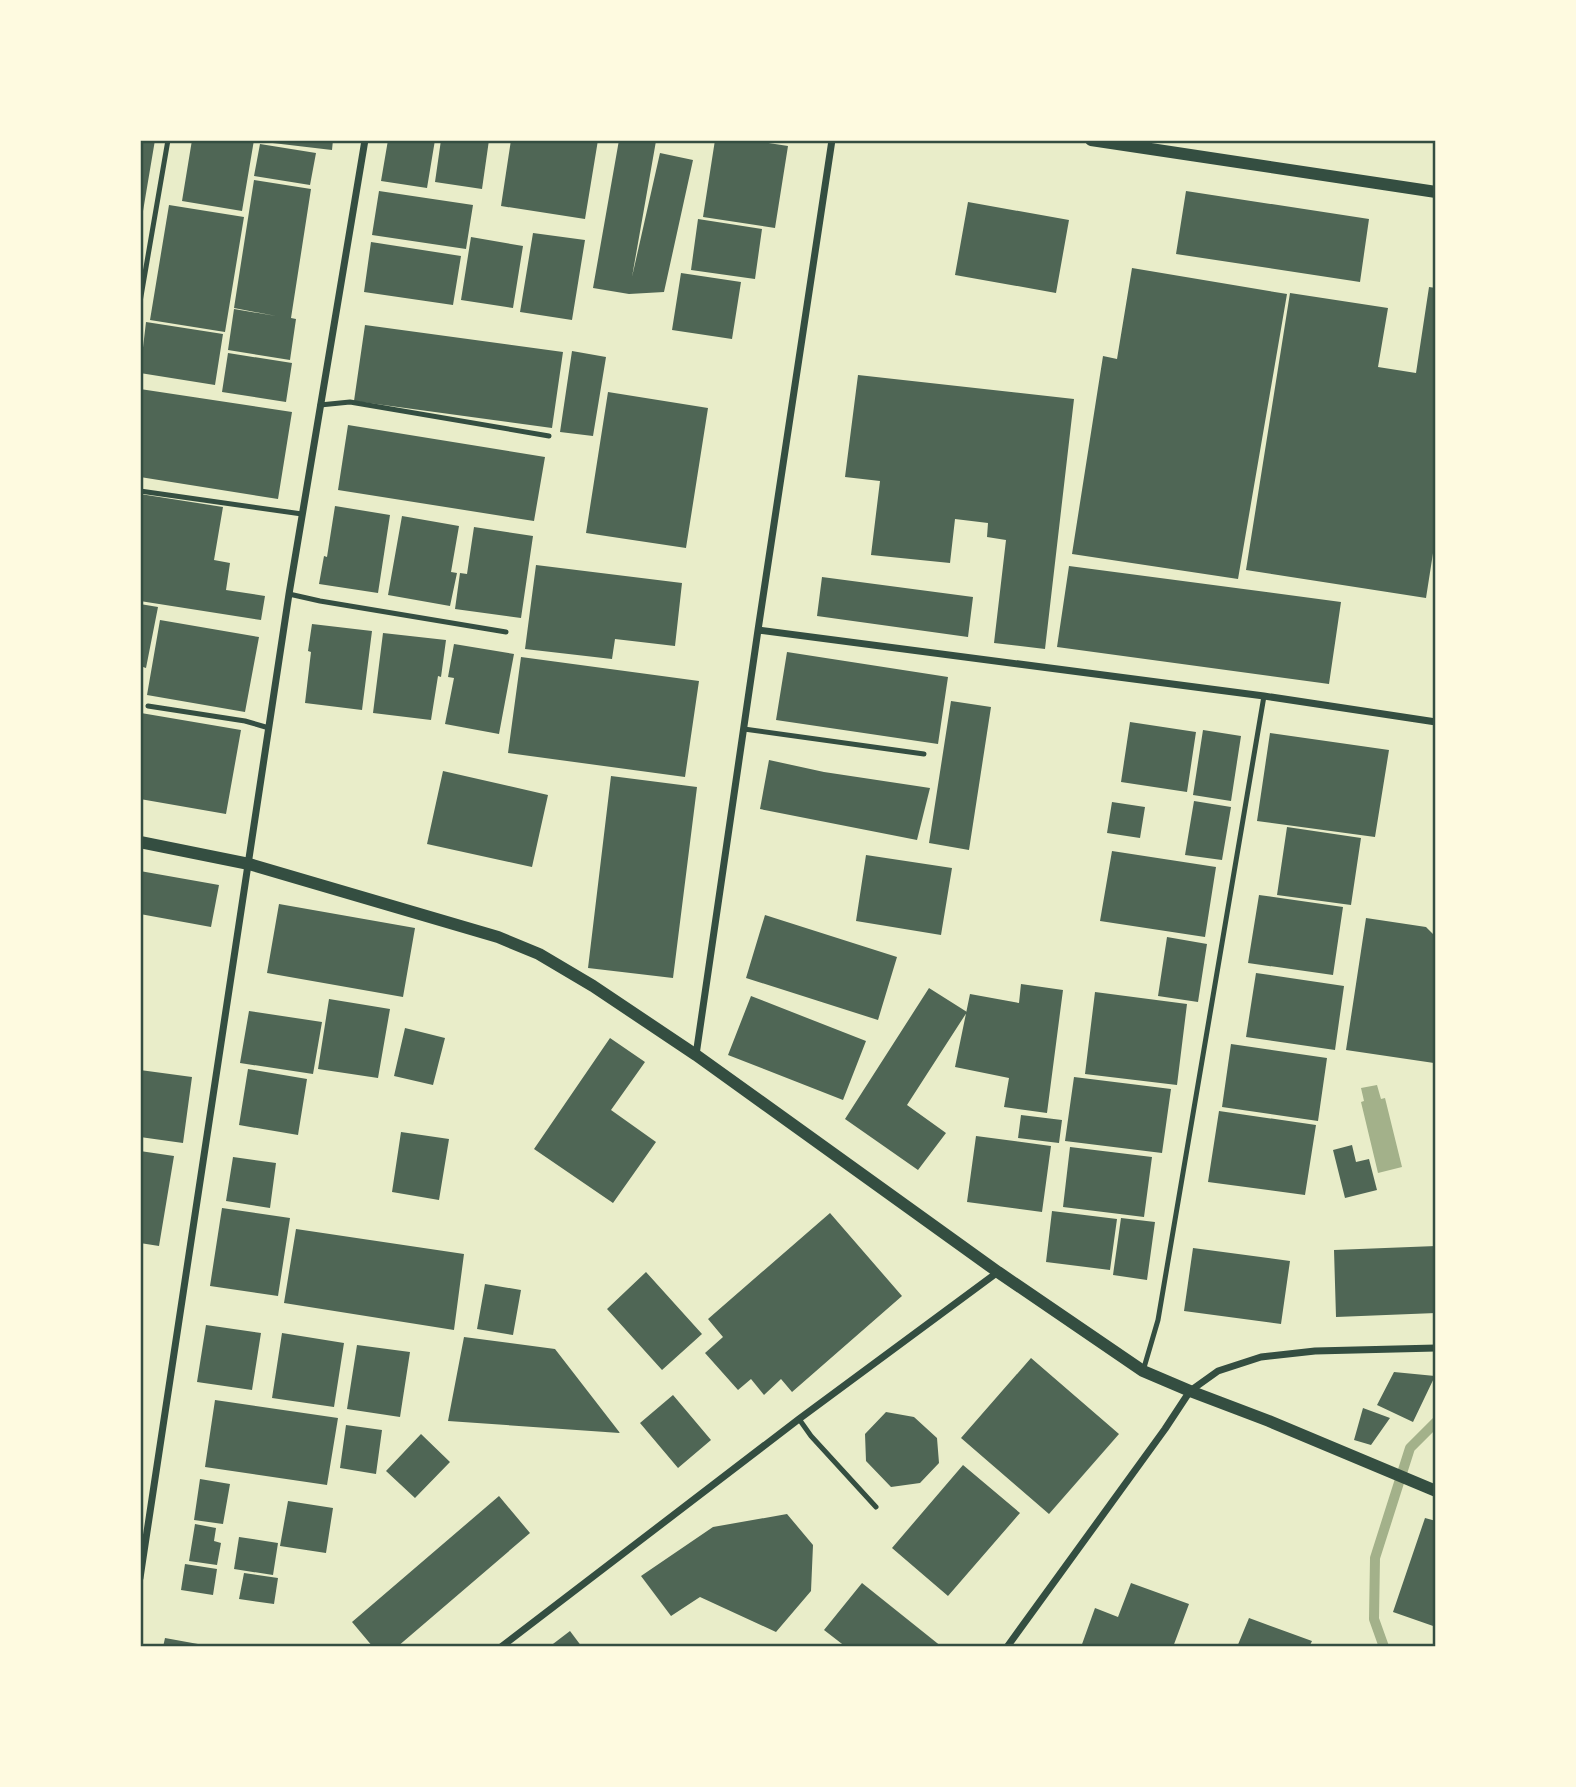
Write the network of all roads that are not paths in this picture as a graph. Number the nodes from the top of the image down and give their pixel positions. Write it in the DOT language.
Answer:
graph roads {
  1 [pos="168,140"];
  2 [pos="365,140"];
  3 [pos="832,140"];
  4 [pos="1091,140"];
  5 [pos="1436,192"];
  6 [pos="140,302"];
  7 [pos="320,405"];
  8 [pos="549,436"];
  9 [pos="140,491"];
  10 [pos="302,514"];
  11 [pos="289,594"];
  12 [pos="758,631"];
  13 [pos="506,632"];
  14 [pos="1264,696"];
  15 [pos="148,706"];
  16 [pos="1436,722"];
  17 [pos="269,728"];
  18 [pos="744,729"];
  19 [pos="924,754"];
  20 [pos="140,842"];
  21 [pos="249,864"];
  22 [pos="696,1055"];
  23 [pos="998,1272"];
  24 [pos="1436,1348"];
  25 [pos="1143,1371"];
  26 [pos="1191,1391"];
  27 [pos="799,1419"];
  28 [pos="1436,1491"];
  29 [pos="876,1507"];
  30 [pos="140,1578"];
  31 [pos="501,1647"];
  32 [pos="1007,1647"];
  1 -- 6 [label="lane"];
  2 -- 7 [label="street"];
  3 -- 12 [label="street"];
  4 -- 5 [label="street"];
  7 -- 8 [label="lane"];
  7 -- 10 [label="street"];
  9 -- 10 [label="lane"];
  10 -- 11 [label="street"];
  11 -- 13 [label="lane"];
  11 -- 17 [label="street"];
  12 -- 14 [label="street"];
  12 -- 18 [label="street"];
  14 -- 16 [label="street"];
  14 -- 25 [label="lane"];
  15 -- 17 [label="lane"];
  17 -- 21 [label="street"];
  18 -- 19 [label="lane"];
  18 -- 22 [label="street"];
  20 -- 21 [label="street"];
  21 -- 22 [label="street"];
  21 -- 30 [label="street"];
  22 -- 23 [label="street"];
  23 -- 25 [label="street"];
  23 -- 27 [label="street"];
  24 -- 26 [label="street"];
  25 -- 26 [label="street"];
  26 -- 28 [label="street"];
  26 -- 32 [label="street"];
  27 -- 29 [label="lane"];
  27 -- 31 [label="street"];
}
